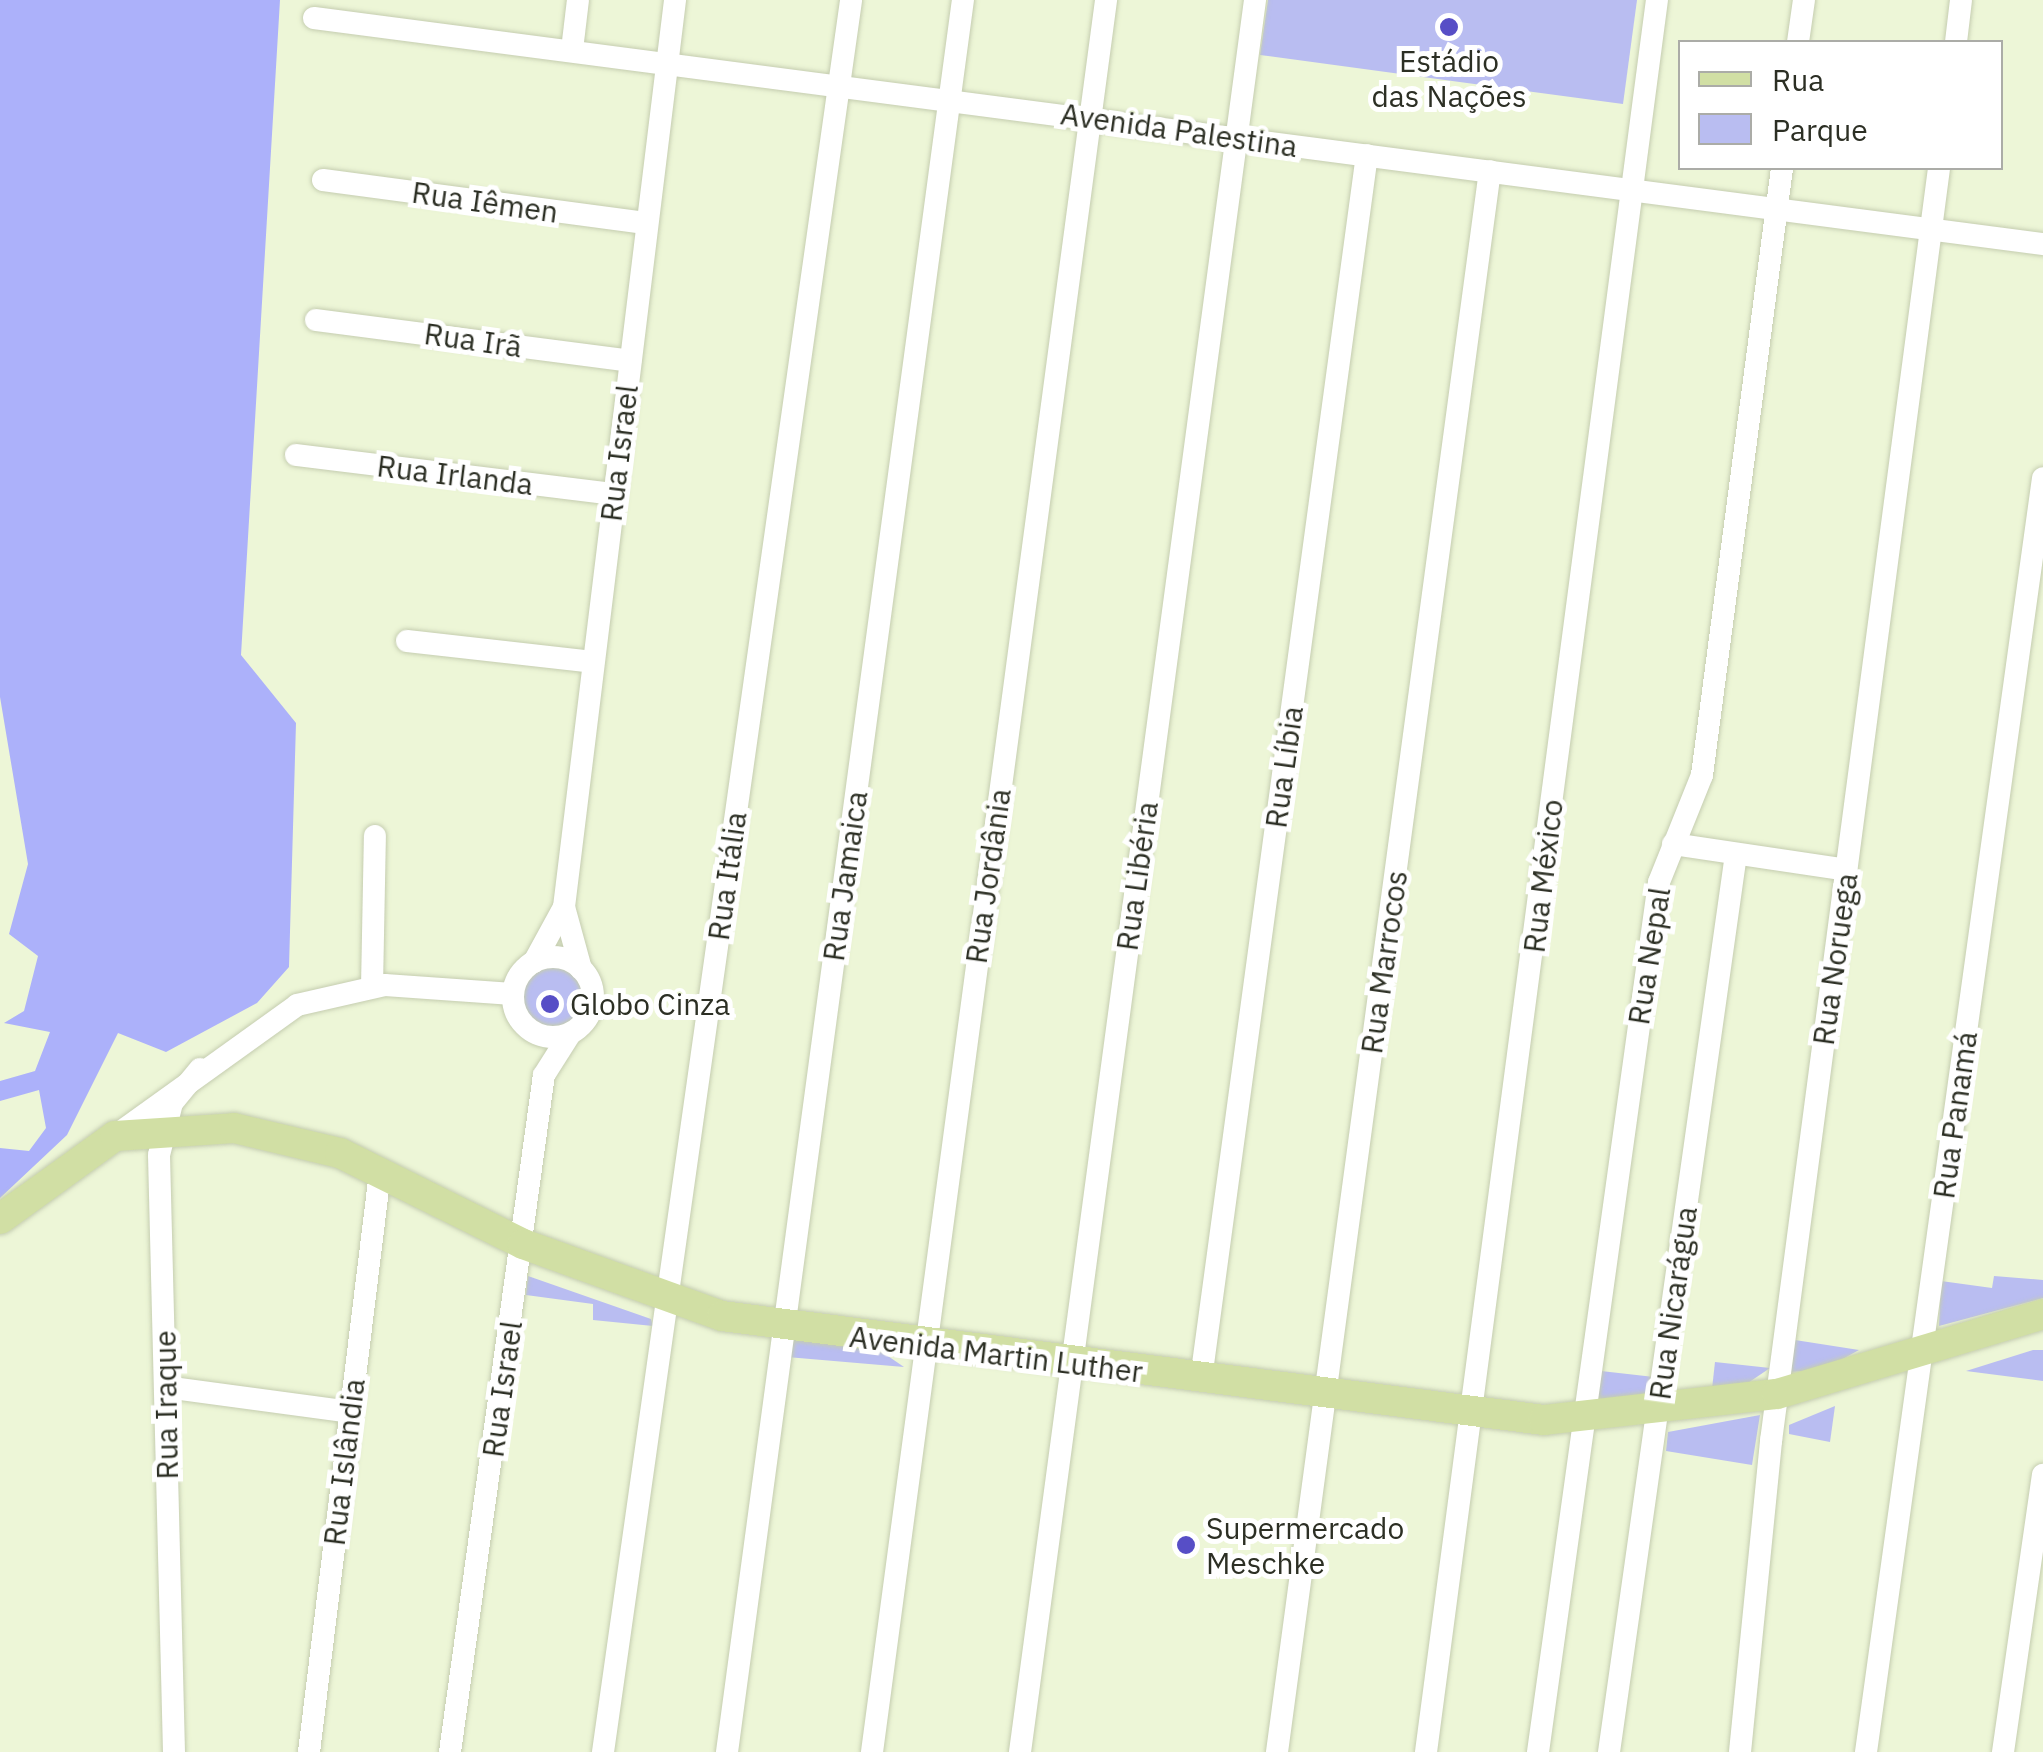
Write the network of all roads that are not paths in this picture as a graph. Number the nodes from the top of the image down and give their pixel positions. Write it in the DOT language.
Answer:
graph roads {
  1 [pos="578,0"];
  2 [pos="675,0"];
  3 [pos="850,0"];
  4 [pos="963,0"];
  5 [pos="1106,0"];
  6 [pos="1658,0"];
  7 [pos="1804,0"];
  8 [pos="1962,0"];
  9 [pos="1260,3"];
  10 [pos="314,18"];
  11 [pos="1798,40"];
  12 [pos="1956,40"];
  13 [pos="572,50"];
  14 [pos="667,62"];
  15 [pos="838,84"];
  16 [pos="949,99"];
  17 [pos="1090,118"];
  18 [pos="1236,137"];
  19 [pos="1367,155"];
  20 [pos="1782,170"];
  21 [pos="1939,170"];
  22 [pos="1490,171"];
  23 [pos="323,180"];
  24 [pos="1632,190"];
  25 [pos="1776,209"];
  26 [pos="647,223"];
  27 [pos="1931,229"];
  28 [pos="2043,244"];
  29 [pos="316,320"];
  30 [pos="630,361"];
  31 [pos="296,455"];
  32 [pos="2043,478"];
  33 [pos="614,494"];
  34 [pos="407,641"];
  35 [pos="594,662"];
  36 [pos="375,836"];
  37 [pos="1673,844"];
  38 [pos="1736,854"];
  39 [pos="1846,870"];
  40 [pos="564,906"];
  41 [pos="534,962"];
  42 [pos="582,969"];
  43 [pos="372,987"];
  44 [pos="513,994"];
  45 [pos="570,1034"];
  46 [pos="200,1069"];
  47 [pos="164,1126"];
  48 [pos="115,1136"];
  49 [pos="380,1172"];
  50 [pos="0,1219"];
  51 [pos="522,1244"];
  52 [pos="667,1301"];
  53 [pos="2043,1314"];
  54 [pos="784,1327"];
  55 [pos="925,1346"];
  56 [pos="1922,1355"];
  57 [pos="1072,1364"];
  58 [pos="1201,1380"];
  59 [pos="166,1387"];
  60 [pos="1326,1394"];
  61 [pos="1777,1394"];
  62 [pos="350,1412"];
  63 [pos="1474,1413"];
  64 [pos="1658,1413"];
  65 [pos="1580,1420"];
  66 [pos="2043,1476"];
  67 [pos="174,1752"];
  68 [pos="309,1752"];
  69 [pos="450,1752"];
  70 [pos="603,1752"];
  71 [pos="726,1752"];
  72 [pos="872,1752"];
  73 [pos="1020,1752"];
  74 [pos="1277,1752"];
  75 [pos="1426,1752"];
  76 [pos="1538,1752"];
  77 [pos="1610,1752"];
  78 [pos="1740,1752"];
  79 [pos="1866,1752"];
  80 [pos="2002,1752"];
  1 -- 13 [label="street"];
  2 -- 14 [label="street, Rua Israel"];
  3 -- 15 [label="street, Rua Itália"];
  4 -- 16 [label="street, Rua Jamaica"];
  5 -- 17 [label="street, Rua Jordânia"];
  6 -- 24 [label="street, Rua México"];
  7 -- 11 [label="street"];
  8 -- 12 [label="street"];
  9 -- 18 [label="street, Rua Libéria"];
  10 -- 13 [label="street, Avenida Palestina"];
  13 -- 14 [label="street, Avenida Palestina"];
  14 -- 15 [label="street, Avenida Palestina"];
  14 -- 26 [label="street, Rua Israel"];
  15 -- 16 [label="street, Avenida Palestina"];
  15 -- 52 [label="street, Rua Itália"];
  16 -- 17 [label="street, Avenida Palestina"];
  16 -- 54 [label="street, Rua Jamaica"];
  17 -- 18 [label="street, Avenida Palestina"];
  17 -- 55 [label="street, Rua Jordânia"];
  18 -- 19 [label="street, Avenida Palestina"];
  18 -- 57 [label="street, Rua Libéria"];
  19 -- 22 [label="street, Avenida Palestina"];
  19 -- 58 [label="street, Rua Líbia"];
  20 -- 25 [label="street, Rua Nepal"];
  21 -- 27 [label="street, Rua Noruega"];
  22 -- 24 [label="street, Avenida Palestina"];
  22 -- 60 [label="street, Rua Marrocos"];
  23 -- 26 [label="street, Rua Iêmen"];
  24 -- 25 [label="street, Avenida Palestina"];
  24 -- 63 [label="street, Rua México"];
  25 -- 27 [label="street, Avenida Palestina"];
  25 -- 37 [label="street, Rua Nepal"];
  26 -- 30 [label="street, Rua Israel"];
  27 -- 28 [label="street, Avenida Palestina"];
  27 -- 39 [label="street, Rua Noruega"];
  29 -- 30 [label="street, Rua Irã"];
  30 -- 33 [label="street, Rua Israel"];
  31 -- 33 [label="street, Rua Irlanda"];
  32 -- 56 [label="street, Rua Panamá"];
  33 -- 35 [label="street, Rua Israel"];
  34 -- 35 [label="street"];
  35 -- 40 [label="street, Rua Israel"];
  36 -- 43 [label="street"];
  37 -- 38 [label="street"];
  37 -- 65 [label="street, Rua Nepal"];
  38 -- 39 [label="street"];
  38 -- 64 [label="street, Rua Nicarágua"];
  39 -- 61 [label="street, Rua Noruega"];
  40 -- 41 [label="street, Rua Israel"];
  40 -- 42 [label="street, Rua Israel"];
  41 -- 42 [label="street"];
  41 -- 44 [label="street"];
  42 -- 45 [label="street"];
  43 -- 44 [label="street"];
  43 -- 46 [label="street"];
  44 -- 45 [label="street"];
  45 -- 51 [label="street, Rua Israel"];
  46 -- 47 [label="street"];
  46 -- 48 [label="street"];
  47 -- 48 [label="main road, Avenida Martin Luther"];
  47 -- 49 [label="main road, Avenida Martin Luther"];
  47 -- 59 [label="street, Rua Iraque"];
  48 -- 50 [label="main road, Avenida Martin Luther"];
  49 -- 51 [label="main road, Avenida Martin Luther"];
  49 -- 62 [label="street, Rua Islândia"];
  51 -- 52 [label="main road, Avenida Martin Luther"];
  51 -- 69 [label="street, Rua Israel"];
  52 -- 54 [label="main road, Avenida Martin Luther"];
  52 -- 70 [label="street, Rua Itália"];
  53 -- 56 [label="main road, Avenida Martin Luther"];
  54 -- 55 [label="main road, Avenida Martin Luther"];
  54 -- 71 [label="street, Rua Jamaica"];
  55 -- 57 [label="main road, Avenida Martin Luther"];
  55 -- 72 [label="street, Rua Jordânia"];
  56 -- 61 [label="main road, Avenida Martin Luther"];
  56 -- 79 [label="street, Rua Panamá"];
  57 -- 58 [label="main road, Avenida Martin Luther"];
  57 -- 73 [label="street, Rua Libéria"];
  58 -- 60 [label="main road, Avenida Martin Luther"];
  59 -- 62 [label="street"];
  59 -- 67 [label="street, Rua Iraque"];
  60 -- 63 [label="main road, Avenida Martin Luther"];
  60 -- 74 [label="street, Rua Marrocos"];
  61 -- 64 [label="main road, Avenida Martin Luther"];
  61 -- 78 [label="street, Rua Noruega"];
  62 -- 68 [label="street, Rua Islândia"];
  63 -- 65 [label="main road, Avenida Martin Luther"];
  63 -- 75 [label="street, Rua México"];
  64 -- 65 [label="main road, Avenida Martin Luther"];
  64 -- 77 [label="street, Rua Nicarágua"];
  65 -- 76 [label="street, Rua Nepal"];
  66 -- 80 [label="street"];
}
